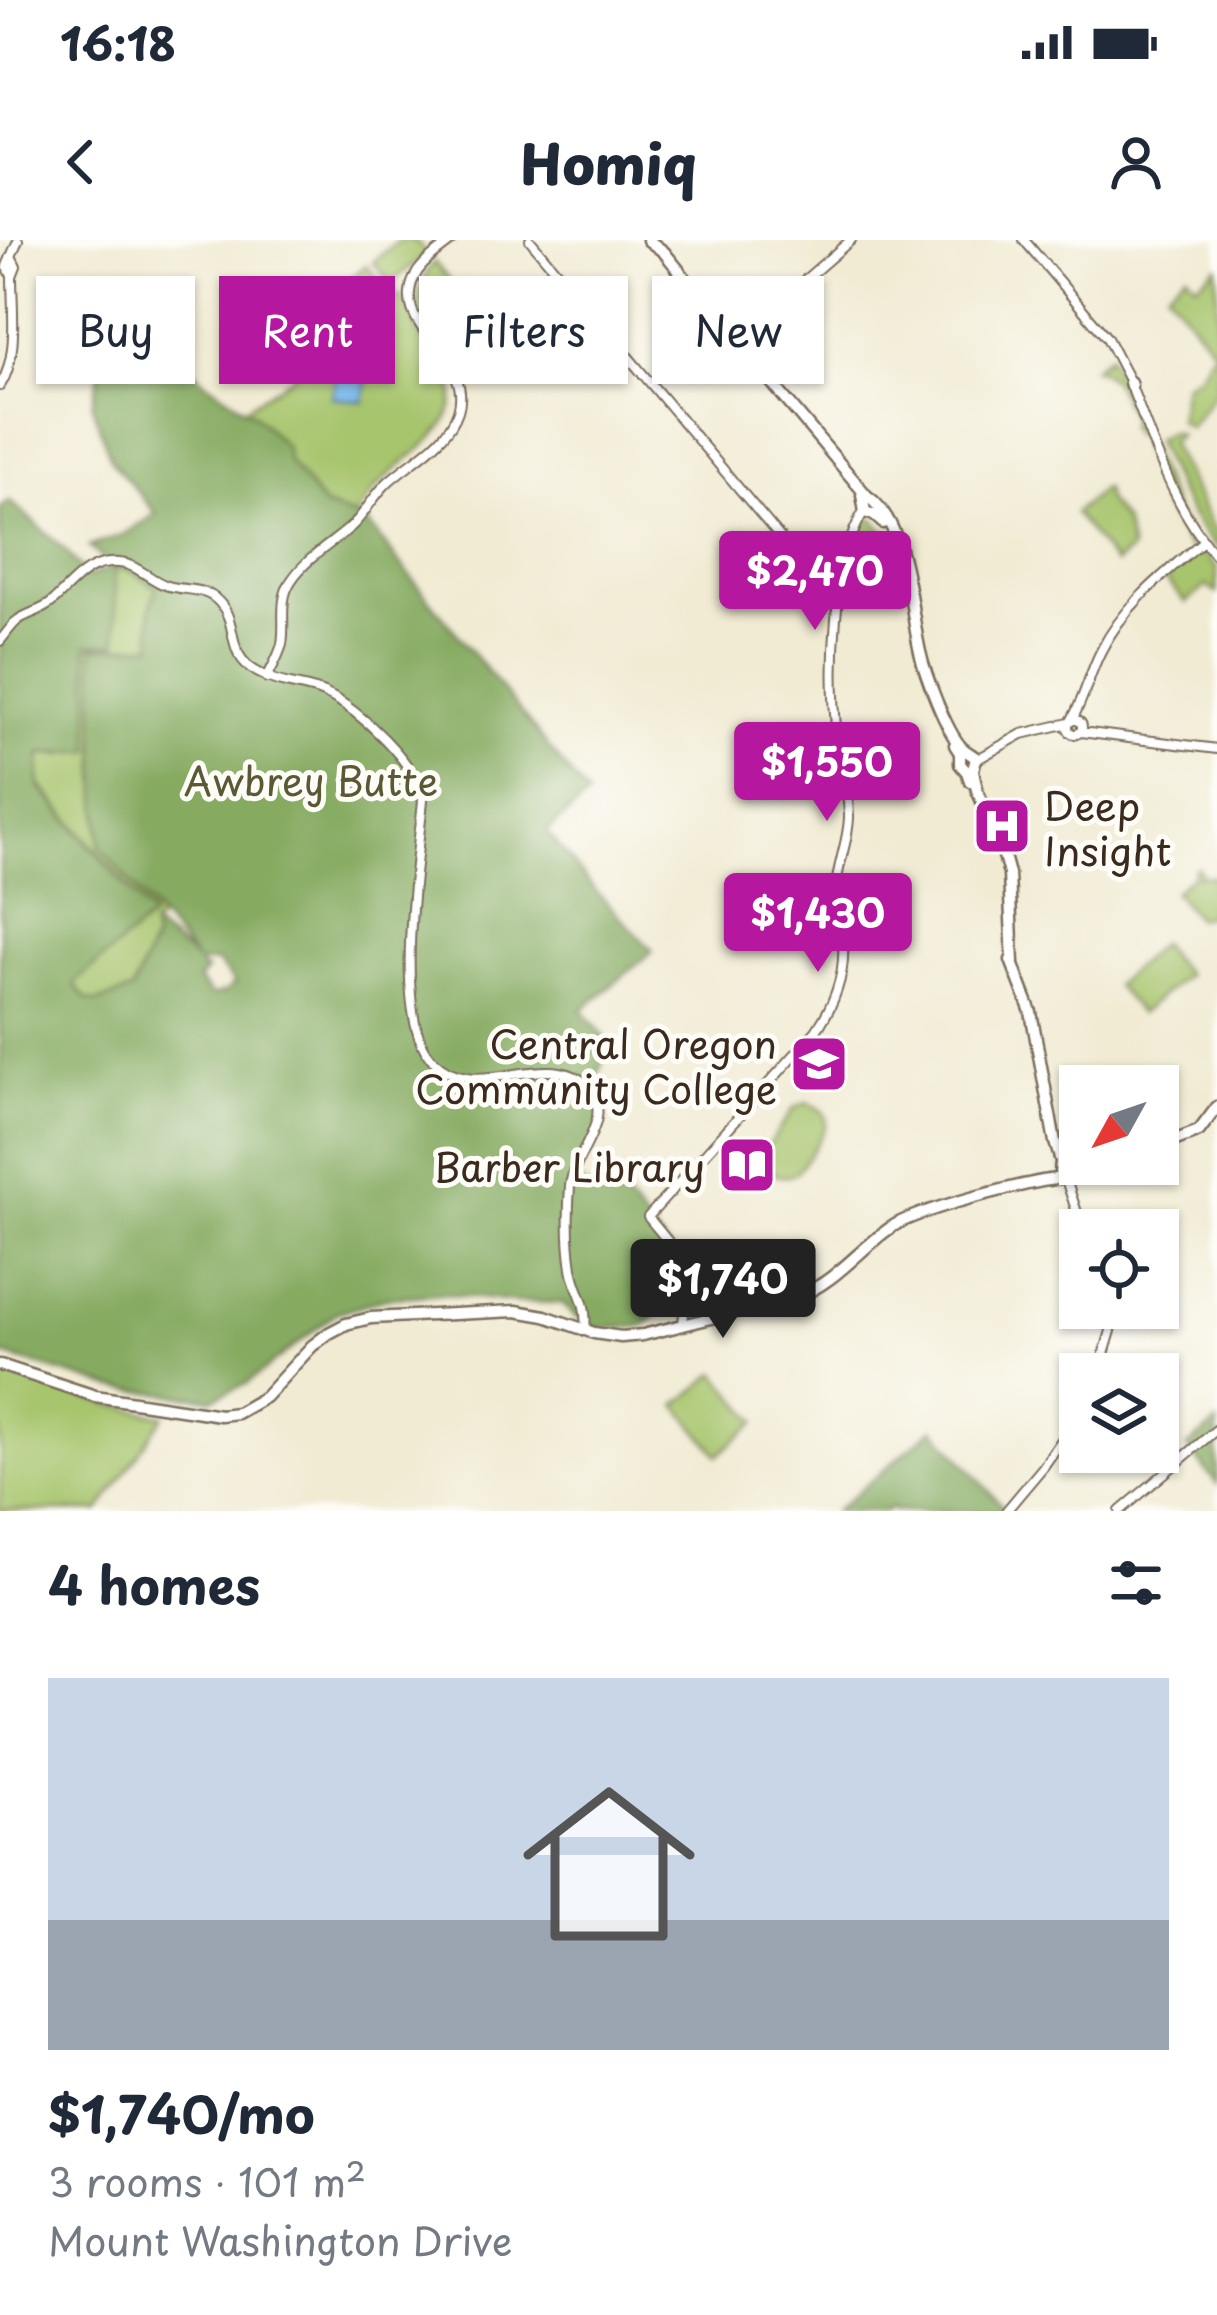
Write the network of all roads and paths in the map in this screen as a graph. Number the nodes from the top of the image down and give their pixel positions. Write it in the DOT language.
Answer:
graph roads {
  1 [pos="18,240"];
  2 [pos="453,240"];
  3 [pos="530,240"];
  4 [pos="850,240"];
  5 [pos="1024,240"];
  6 [pos="655,249"];
  7 [pos="682,276"];
  8 [pos="808,276"];
  9 [pos="773,384"];
  10 [pos="0,386"];
  11 [pos="870,509"];
  12 [pos="1195,548"];
  13 [pos="1217,557"];
  14 [pos="837,605"];
  15 [pos="0,641"];
  16 [pos="267,678"];
  17 [pos="1076,726"];
  18 [pos="1217,749"];
  19 [pos="969,759"];
  20 [pos="1217,1107"];
  21 [pos="1217,1116"];
  22 [pos="1179,1141"];
  23 [pos="1179,1144"];
  24 [pos="1059,1146"];
  25 [pos="1059,1175"];
  26 [pos="683,1324"];
  27 [pos="585,1331"];
  28 [pos="0,1364"];
  29 [pos="1217,1429"];
  30 [pos="1059,1444"];
  31 [pos="1006,1511"];
  32 [pos="1116,1511"];
  1 -- 10 [label="street"];
  2 -- 16 [label="street"];
  3 -- 14 [label="street"];
  4 -- 8 [label="street"];
  5 -- 12 [label="street"];
  6 -- 7 [label="main road"];
  9 -- 11 [label="main road"];
  11 -- 14 [label="street"];
  11 -- 19 [label="main road"];
  12 -- 13 [label="street"];
  12 -- 17 [label="street"];
  14 -- 26 [label="street"];
  15 -- 16 [label="street"];
  16 -- 27 [label="street"];
  17 -- 18 [label="street"];
  17 -- 19 [label="street"];
  19 -- 24 [label="main road"];
  20 -- 22 [label="main road"];
  21 -- 23 [label="main road"];
  25 -- 26 [label="main road"];
  26 -- 27 [label="main road"];
  27 -- 28 [label="main road"];
  29 -- 32 [label="street"];
  30 -- 31 [label="street"];
}
